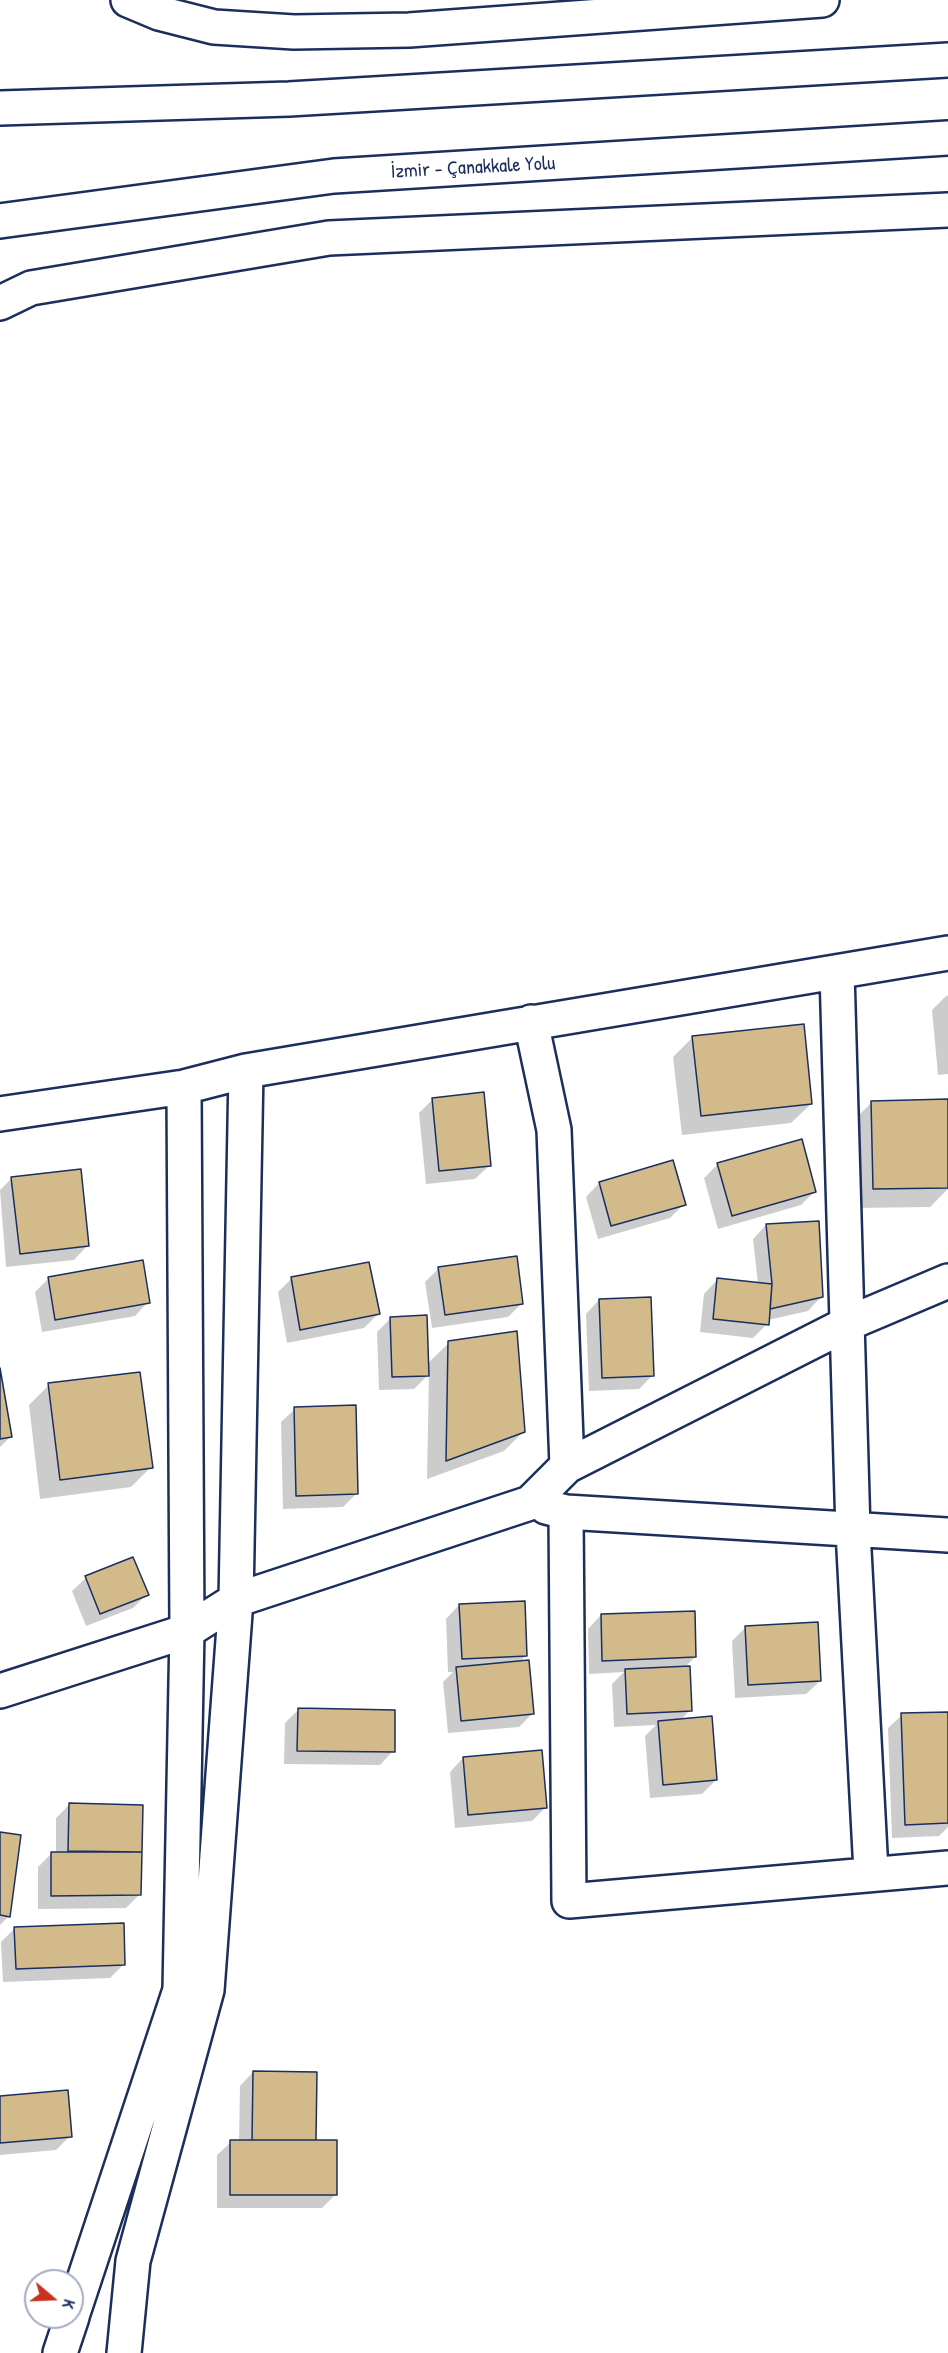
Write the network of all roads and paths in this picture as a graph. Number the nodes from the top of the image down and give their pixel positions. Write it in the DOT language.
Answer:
graph roads {
  1 [pos="128,0"];
  2 [pos="822,0"];
  3 [pos="948,60"];
  4 [pos="0,108"];
  5 [pos="948,138"];
  6 [pos="948,210"];
  7 [pos="0,221"];
  8 [pos="0,303"];
  9 [pos="948,952"];
  10 [pos="837,972"];
  11 [pos="531,1022"];
  12 [pos="246,1071"];
  13 [pos="184,1087"];
  14 [pos="0,1114"];
  15 [pos="948,1281"];
  16 [pos="849,1323"];
  17 [pos="567,1466"];
  18 [pos="530,1503"];
  19 [pos="566,1512"];
  20 [pos="853,1531"];
  21 [pos="948,1535"];
  22 [pos="236,1600"];
  23 [pos="187,1631"];
  24 [pos="0,1690"];
  25 [pos="948,1868"];
  26 [pos="871,1872"];
  27 [pos="84,2281"];
  28 [pos="68,2329"];
  29 [pos="60,2353"];
  30 [pos="124,2353"];
  1 -- 2 [label="main road"];
  3 -- 4 [label="main road"];
  5 -- 7 [label="main road, İzmir - Çanakkale Yolu"];
  6 -- 8 [label="main road"];
  9 -- 10 [label="main road"];
  10 -- 11 [label="main road"];
  10 -- 16 [label="main road"];
  11 -- 12 [label="main road"];
  11 -- 17 [label="main road"];
  12 -- 13 [label="main road"];
  12 -- 22 [label="main road"];
  13 -- 14 [label="main road"];
  13 -- 23 [label="main road"];
  15 -- 16 [label="main road"];
  16 -- 17 [label="main road"];
  16 -- 20 [label="main road"];
  17 -- 18 [label="main road"];
  18 -- 19 [label="main road"];
  18 -- 22 [label="main road"];
  19 -- 20 [label="main road"];
  19 -- 26 [label="main road"];
  20 -- 21 [label="main road"];
  20 -- 26 [label="main road"];
  22 -- 23 [label="main road"];
  22 -- 30 [label="main road"];
  23 -- 24 [label="main road"];
  23 -- 27 [label="main road"];
  25 -- 26 [label="main road"];
  28 -- 29 [label="main road"];
}
